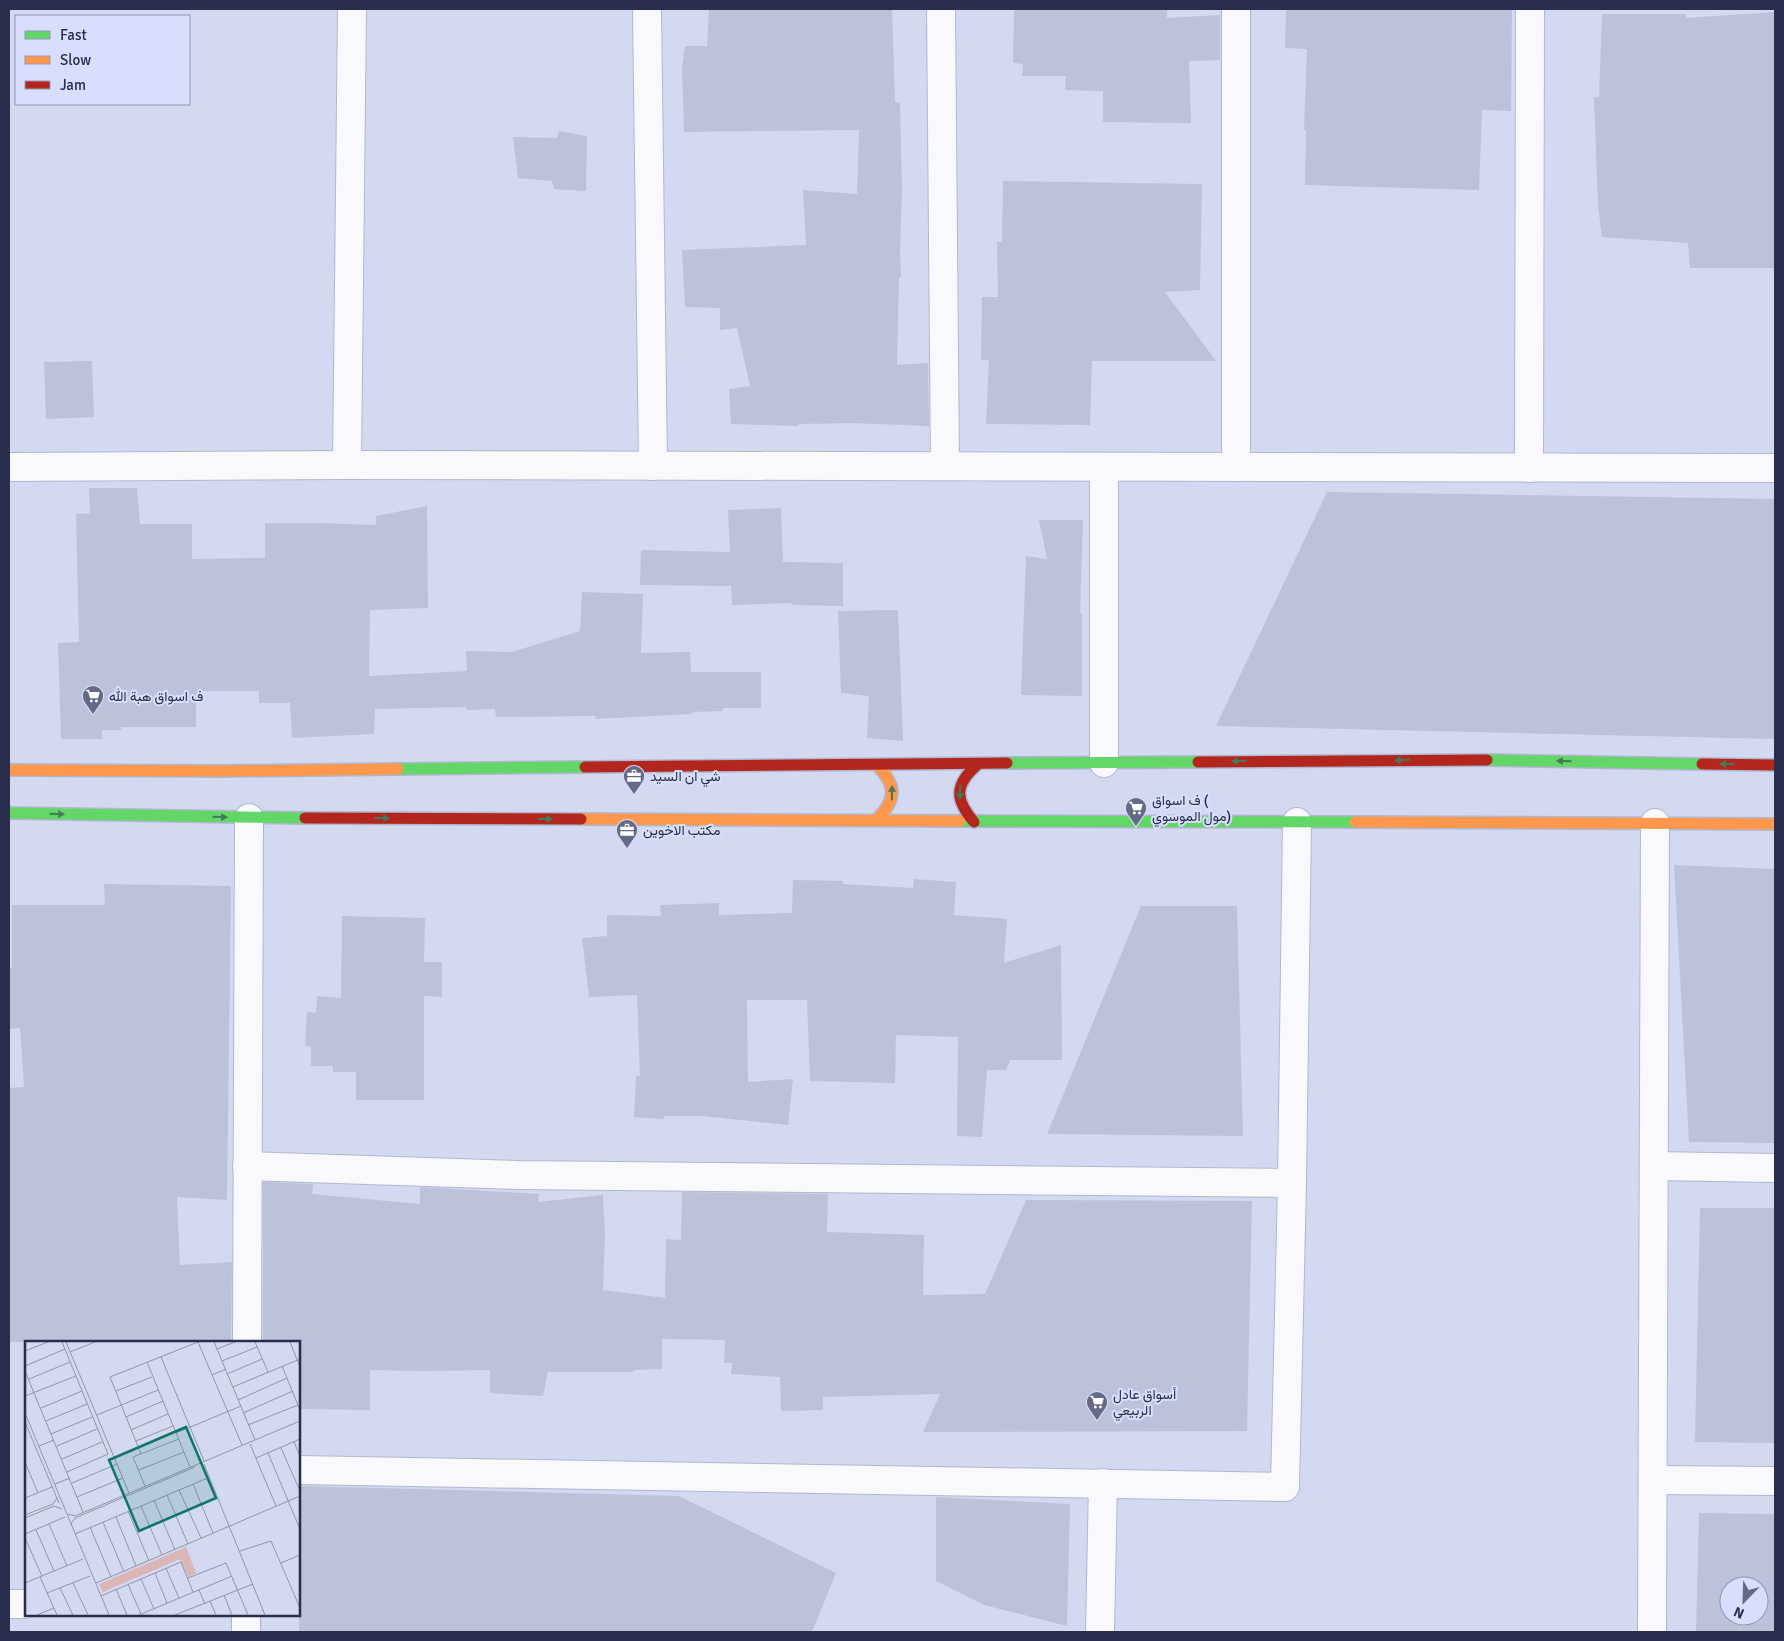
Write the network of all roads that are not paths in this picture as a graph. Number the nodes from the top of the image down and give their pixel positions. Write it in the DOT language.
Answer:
graph roads {
  1 [pos="352,9"];
  2 [pos="647,9"];
  3 [pos="941,9"];
  4 [pos="1236,9"];
  5 [pos="1530,9"];
  6 [pos="347,465"];
  7 [pos="653,466"];
  8 [pos="945,466"];
  9 [pos="9,467"];
  10 [pos="1104,467"];
  11 [pos="1236,467"];
  12 [pos="1529,468"];
  13 [pos="1775,468"];
  14 [pos="1104,763"];
  15 [pos="877,765"];
  16 [pos="977,765"];
  17 [pos="1775,765"];
  18 [pos="9,770"];
  19 [pos="9,813"];
  20 [pos="249,818"];
  21 [pos="876,820"];
  22 [pos="974,822"];
  23 [pos="1297,822"];
  24 [pos="1655,822"];
  25 [pos="1775,824"];
  26 [pos="248,1166"];
  27 [pos="1654,1166"];
  28 [pos="1775,1168"];
  29 [pos="1292,1183"];
  30 [pos="247,1341"];
  31 [pos="300,1470"];
  32 [pos="1653,1480"];
  33 [pos="1775,1482"];
  34 [pos="1103,1484"];
  35 [pos="9,1604"];
  36 [pos="25,1604"];
  37 [pos="246,1616"];
  38 [pos="246,1632"];
  39 [pos="1100,1632"];
  40 [pos="1652,1632"];
  1 -- 6 [label="street"];
  2 -- 7 [label="street"];
  3 -- 8 [label="street"];
  4 -- 11 [label="street"];
  5 -- 12 [label="street"];
  6 -- 7 [label="street"];
  6 -- 9 [label="street"];
  7 -- 8 [label="street"];
  8 -- 10 [label="street"];
  10 -- 11 [label="street"];
  10 -- 14 [label="street"];
  11 -- 12 [label="street"];
  12 -- 13 [label="street"];
  14 -- 16 [label="street"];
  17 -- 14 [label="street, one-way"];
  15 -- 16 [label="street"];
  15 -- 18 [label="street"];
  21 -- 15 [label="street, one-way"];
  16 -- 22 [label="street, one-way"];
  19 -- 20 [label="street, one-way"];
  20 -- 21 [label="street, one-way"];
  20 -- 26 [label="street"];
  21 -- 22 [label="street"];
  22 -- 23 [label="street"];
  23 -- 24 [label="street"];
  23 -- 29 [label="street"];
  24 -- 25 [label="street"];
  24 -- 27 [label="street"];
  26 -- 29 [label="street"];
  26 -- 30 [label="street"];
  27 -- 28 [label="street"];
  27 -- 32 [label="street"];
  29 -- 34 [label="street"];
  31 -- 34 [label="street"];
  32 -- 33 [label="street"];
  32 -- 40 [label="street"];
  34 -- 39 [label="street"];
  35 -- 36 [label="street"];
  37 -- 38 [label="street"];
}
